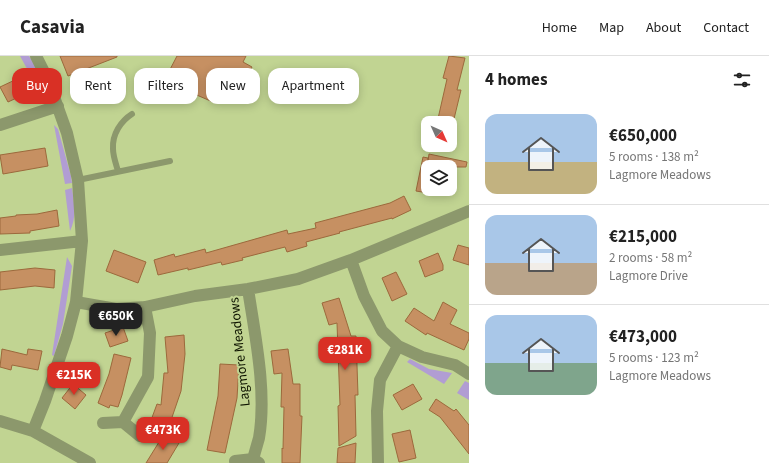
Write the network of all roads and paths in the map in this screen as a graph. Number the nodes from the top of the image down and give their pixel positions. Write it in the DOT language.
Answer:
graph roads {
  1 [pos="36,56"];
  2 [pos="58,106"];
  3 [pos="132,114"];
  4 [pos="0,125"];
  5 [pos="170,161"];
  6 [pos="118,171"];
  7 [pos="78,180"];
  8 [pos="469,211"];
  9 [pos="82,241"];
  10 [pos="0,250"];
  11 [pos="351,260"];
  12 [pos="248,289"];
  13 [pos="76,302"];
  14 [pos="145,307"];
  15 [pos="398,346"];
  16 [pos="469,374"];
  17 [pos="0,421"];
  18 [pos="124,422"];
  19 [pos="103,423"];
  20 [pos="33,431"];
  21 [pos="140,436"];
  22 [pos="236,461"];
  23 [pos="256,461"];
  24 [pos="90,463"];
  25 [pos="378,463"];
  1 -- 2 [label="street"];
  2 -- 4 [label="street"];
  2 -- 7 [label="street"];
  3 -- 6 [label="lane"];
  5 -- 6 [label="lane"];
  6 -- 7 [label="lane"];
  7 -- 9 [label="street"];
  8 -- 11 [label="street, Lagmore Meadows"];
  9 -- 10 [label="street"];
  9 -- 13 [label="street"];
  11 -- 12 [label="street, Lagmore Meadows"];
  11 -- 15 [label="street"];
  12 -- 14 [label="street, Lagmore Meadows"];
  12 -- 23 [label="street, Lagmore Meadows"];
  13 -- 14 [label="street, Lagmore Meadows"];
  13 -- 20 [label="street"];
  14 -- 18 [label="street"];
  15 -- 16 [label="street"];
  15 -- 25 [label="street"];
  17 -- 20 [label="street"];
  18 -- 19 [label="street"];
  18 -- 21 [label="street"];
  20 -- 24 [label="street"];
  22 -- 23 [label="street, Lagmore Meadows"];
}
